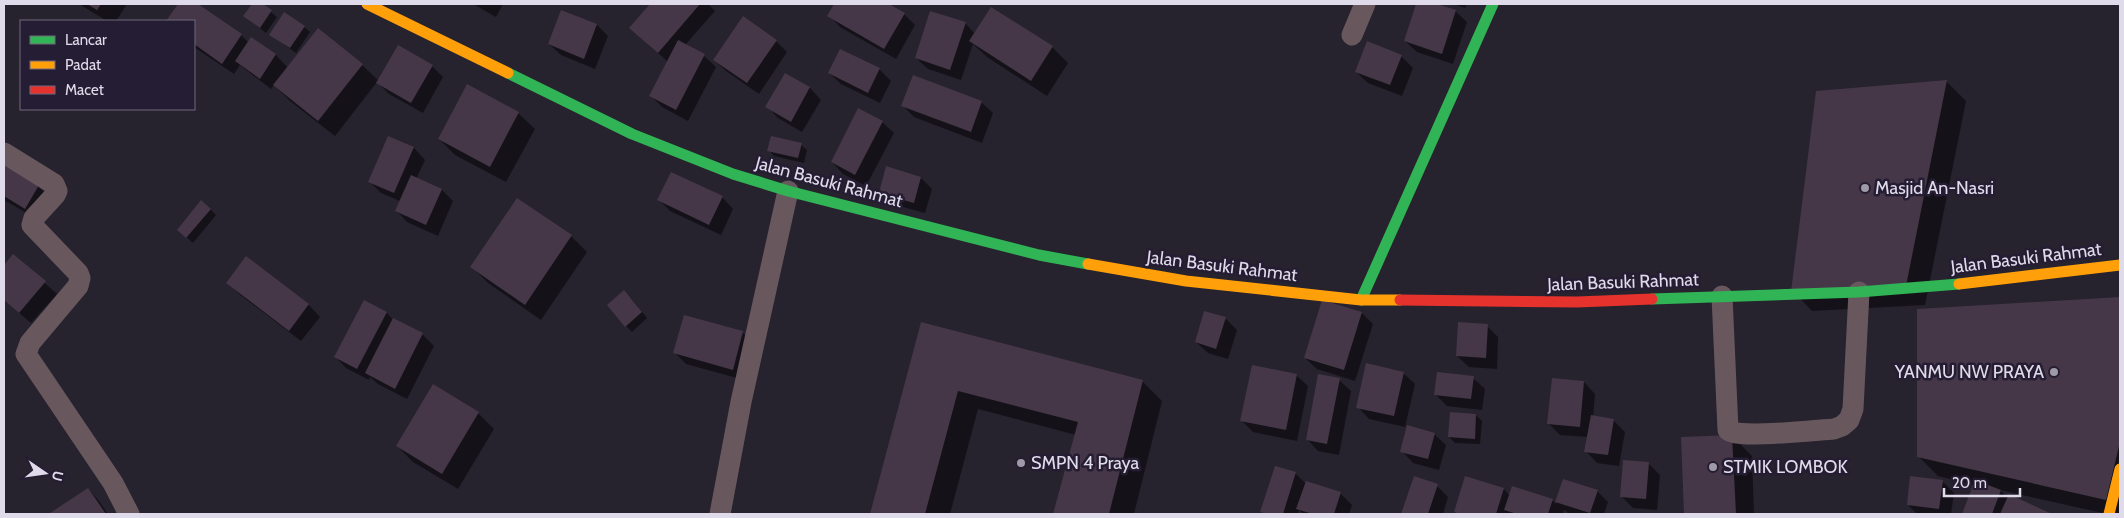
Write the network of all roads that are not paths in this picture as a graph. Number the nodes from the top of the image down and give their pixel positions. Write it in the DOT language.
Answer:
graph roads {
  1 [pos="368,4"];
  2 [pos="1365,4"];
  3 [pos="1492,4"];
  4 [pos="1352,35"];
  5 [pos="4,153"];
  6 [pos="788,191"];
  7 [pos="2120,265"];
  8 [pos="1859,292"];
  9 [pos="1722,296"];
  10 [pos="1361,300"];
  11 [pos="2120,469"];
  12 [pos="129,514"];
  13 [pos="720,514"];
  14 [pos="2109,514"];
  1 -- 6 [label="main road, Jalan Basuki Rahmat"];
  2 -- 4 [label="street"];
  3 -- 10 [label="main road"];
  5 -- 12 [label="street"];
  6 -- 10 [label="main road, Jalan Basuki Rahmat"];
  6 -- 13 [label="street"];
  7 -- 8 [label="main road, Jalan Basuki Rahmat"];
  8 -- 9 [label="main road, Jalan Basuki Rahmat"];
  8 -- 9 [label="street"];
  9 -- 10 [label="main road, Jalan Basuki Rahmat"];
  11 -- 14 [label="main road"];
}
